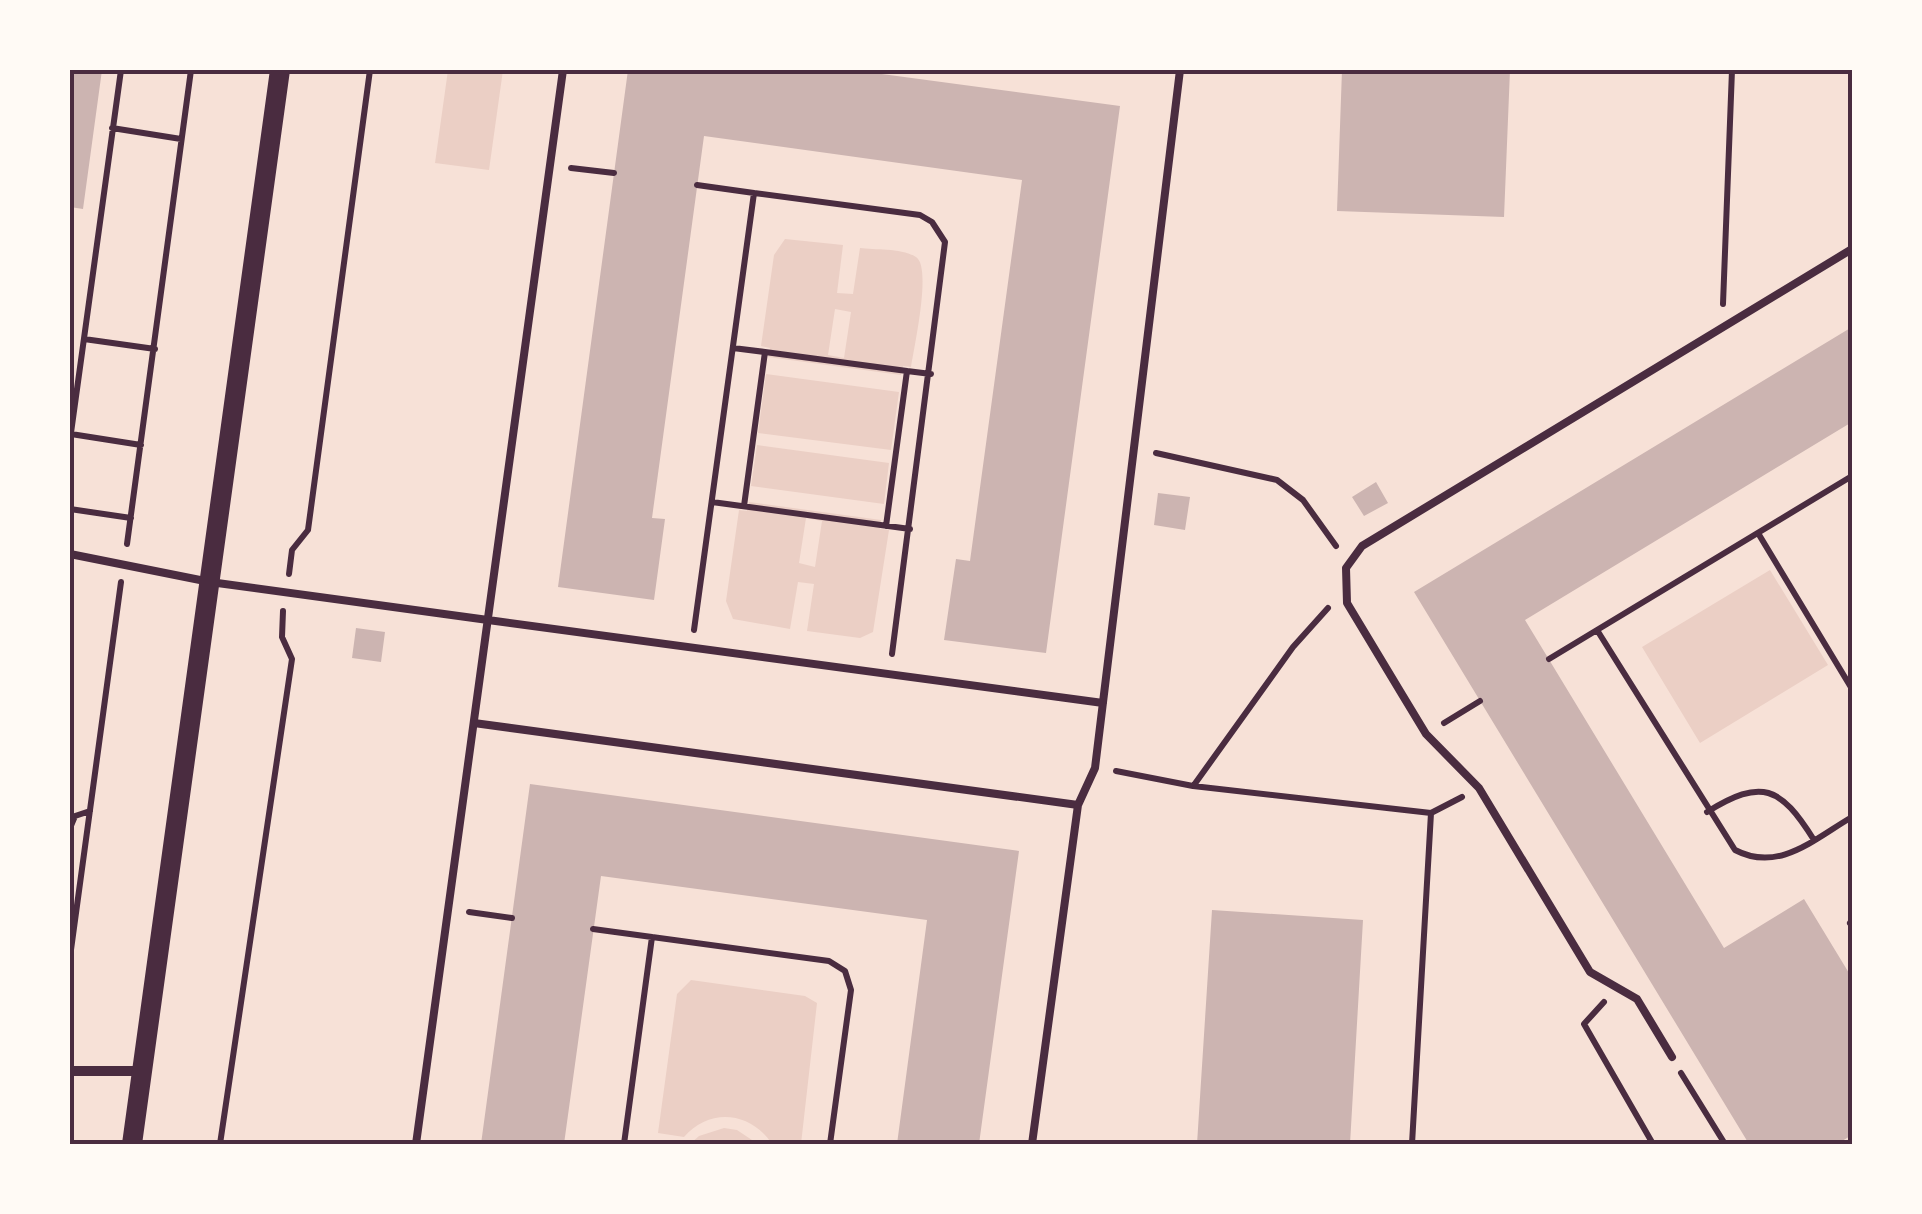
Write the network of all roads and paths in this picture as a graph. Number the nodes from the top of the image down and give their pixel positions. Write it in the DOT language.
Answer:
graph roads {
  1 [pos="120,70"];
  2 [pos="191,70"];
  3 [pos="280,70"];
  4 [pos="370,70"];
  5 [pos="563,70"];
  6 [pos="1180,70"];
  7 [pos="1732,70"];
  8 [pos="112,128"];
  9 [pos="182,139"];
  10 [pos="550,165"];
  11 [pos="614,174"];
  12 [pos="697,185"];
  13 [pos="754,192"];
  14 [pos="1852,249"];
  15 [pos="1722,328"];
  16 [pos="84,338"];
  17 [pos="732,348"];
  18 [pos="155,349"];
  19 [pos="765,352"];
  20 [pos="907,371"];
  21 [pos="931,374"];
  22 [pos="70,437"];
  23 [pos="141,444"];
  24 [pos="1156,453"];
  25 [pos="1852,476"];
  26 [pos="712,502"];
  27 [pos="744,506"];
  28 [pos="70,509"];
  29 [pos="131,518"];
  30 [pos="886,526"];
  31 [pos="910,529"];
  32 [pos="1758,533"];
  33 [pos="70,554"];
  34 [pos="1351,558"];
  35 [pos="124,562"];
  36 [pos="290,572"];
  37 [pos="210,582"];
  38 [pos="1344,590"];
  39 [pos="282,617"];
  40 [pos="488,620"];
  41 [pos="1597,630"];
  42 [pos="692,648"];
  43 [pos="1549,659"];
  44 [pos="890,675"];
  45 [pos="1852,688"];
  46 [pos="1480,701"];
  47 [pos="1103,703"];
  48 [pos="474,724"];
  49 [pos="1426,734"];
  50 [pos="1095,768"];
  51 [pos="1193,786"];
  52 [pos="1479,788"];
  53 [pos="1078,806"];
  54 [pos="90,811"];
  55 [pos="1431,812"];
  56 [pos="1707,812"];
  57 [pos="1852,816"];
  58 [pos="70,828"];
  59 [pos="1814,840"];
  60 [pos="448,910"];
  61 [pos="512,918"];
  62 [pos="593,929"];
  63 [pos="652,937"];
  64 [pos="70,957"];
  65 [pos="1616,988"];
  66 [pos="1672,1058"];
  67 [pos="70,1070"];
  68 [pos="142,1070"];
  69 [pos="132,1144"];
  70 [pos="220,1144"];
  71 [pos="416,1144"];
  72 [pos="624,1144"];
  73 [pos="830,1144"];
  74 [pos="1032,1144"];
  75 [pos="1412,1144"];
  76 [pos="1653,1144"];
  77 [pos="1724,1144"];
  1 -- 8 [label="path"];
  2 -- 9 [label="path"];
  3 -- 37 [label="main road"];
  4 -- 36 [label="path"];
  5 -- 10 [label="lane"];
  6 -- 47 [label="lane"];
  7 -- 15 [label="path"];
  8 -- 9 [label="path"];
  8 -- 16 [label="path"];
  9 -- 18 [label="path"];
  10 -- 11 [label="path"];
  10 -- 40 [label="lane"];
  12 -- 13 [label="path"];
  13 -- 17 [label="path"];
  13 -- 21 [label="path"];
  14 -- 15 [label="lane"];
  15 -- 34 [label="lane"];
  16 -- 18 [label="path"];
  16 -- 22 [label="path"];
  17 -- 19 [label="path"];
  17 -- 26 [label="path"];
  18 -- 23 [label="path"];
  19 -- 20 [label="path"];
  19 -- 27 [label="path"];
  20 -- 21 [label="path"];
  20 -- 30 [label="path"];
  21 -- 31 [label="path"];
  22 -- 23 [label="path"];
  23 -- 29 [label="path"];
  24 -- 34 [label="path"];
  25 -- 32 [label="path"];
  26 -- 27 [label="path"];
  26 -- 42 [label="path"];
  27 -- 30 [label="path"];
  28 -- 29 [label="path"];
  29 -- 35 [label="path"];
  30 -- 31 [label="path"];
  31 -- 44 [label="path"];
  32 -- 41 [label="path"];
  32 -- 45 [label="path"];
  33 -- 35 [label="lane"];
  34 -- 38 [label="lane"];
  35 -- 37 [label="lane"];
  35 -- 54 [label="path"];
  37 -- 40 [label="lane"];
  37 -- 68 [label="main road"];
  38 -- 49 [label="lane"];
  38 -- 51 [label="path"];
  39 -- 70 [label="path"];
  40 -- 42 [label="lane"];
  40 -- 48 [label="lane"];
  41 -- 43 [label="path"];
  41 -- 56 [label="path"];
  42 -- 44 [label="lane"];
  44 -- 47 [label="lane"];
  46 -- 49 [label="path"];
  47 -- 50 [label="lane"];
  48 -- 53 [label="lane"];
  48 -- 60 [label="lane"];
  49 -- 52 [label="lane"];
  50 -- 51 [label="path"];
  50 -- 53 [label="lane"];
  51 -- 55 [label="path"];
  52 -- 55 [label="path"];
  52 -- 65 [label="lane"];
  53 -- 74 [label="lane"];
  54 -- 58 [label="path"];
  54 -- 64 [label="path"];
  55 -- 75 [label="path"];
  56 -- 59 [label="path"];
  56 -- 59 [label="path"];
  57 -- 59 [label="path"];
  60 -- 61 [label="path"];
  60 -- 71 [label="lane"];
  62 -- 63 [label="path"];
  63 -- 72 [label="path"];
  63 -- 73 [label="path"];
  65 -- 66 [label="lane"];
  65 -- 76 [label="path"];
  66 -- 77 [label="path"];
  67 -- 68 [label="street"];
  68 -- 69 [label="main road"];
}
